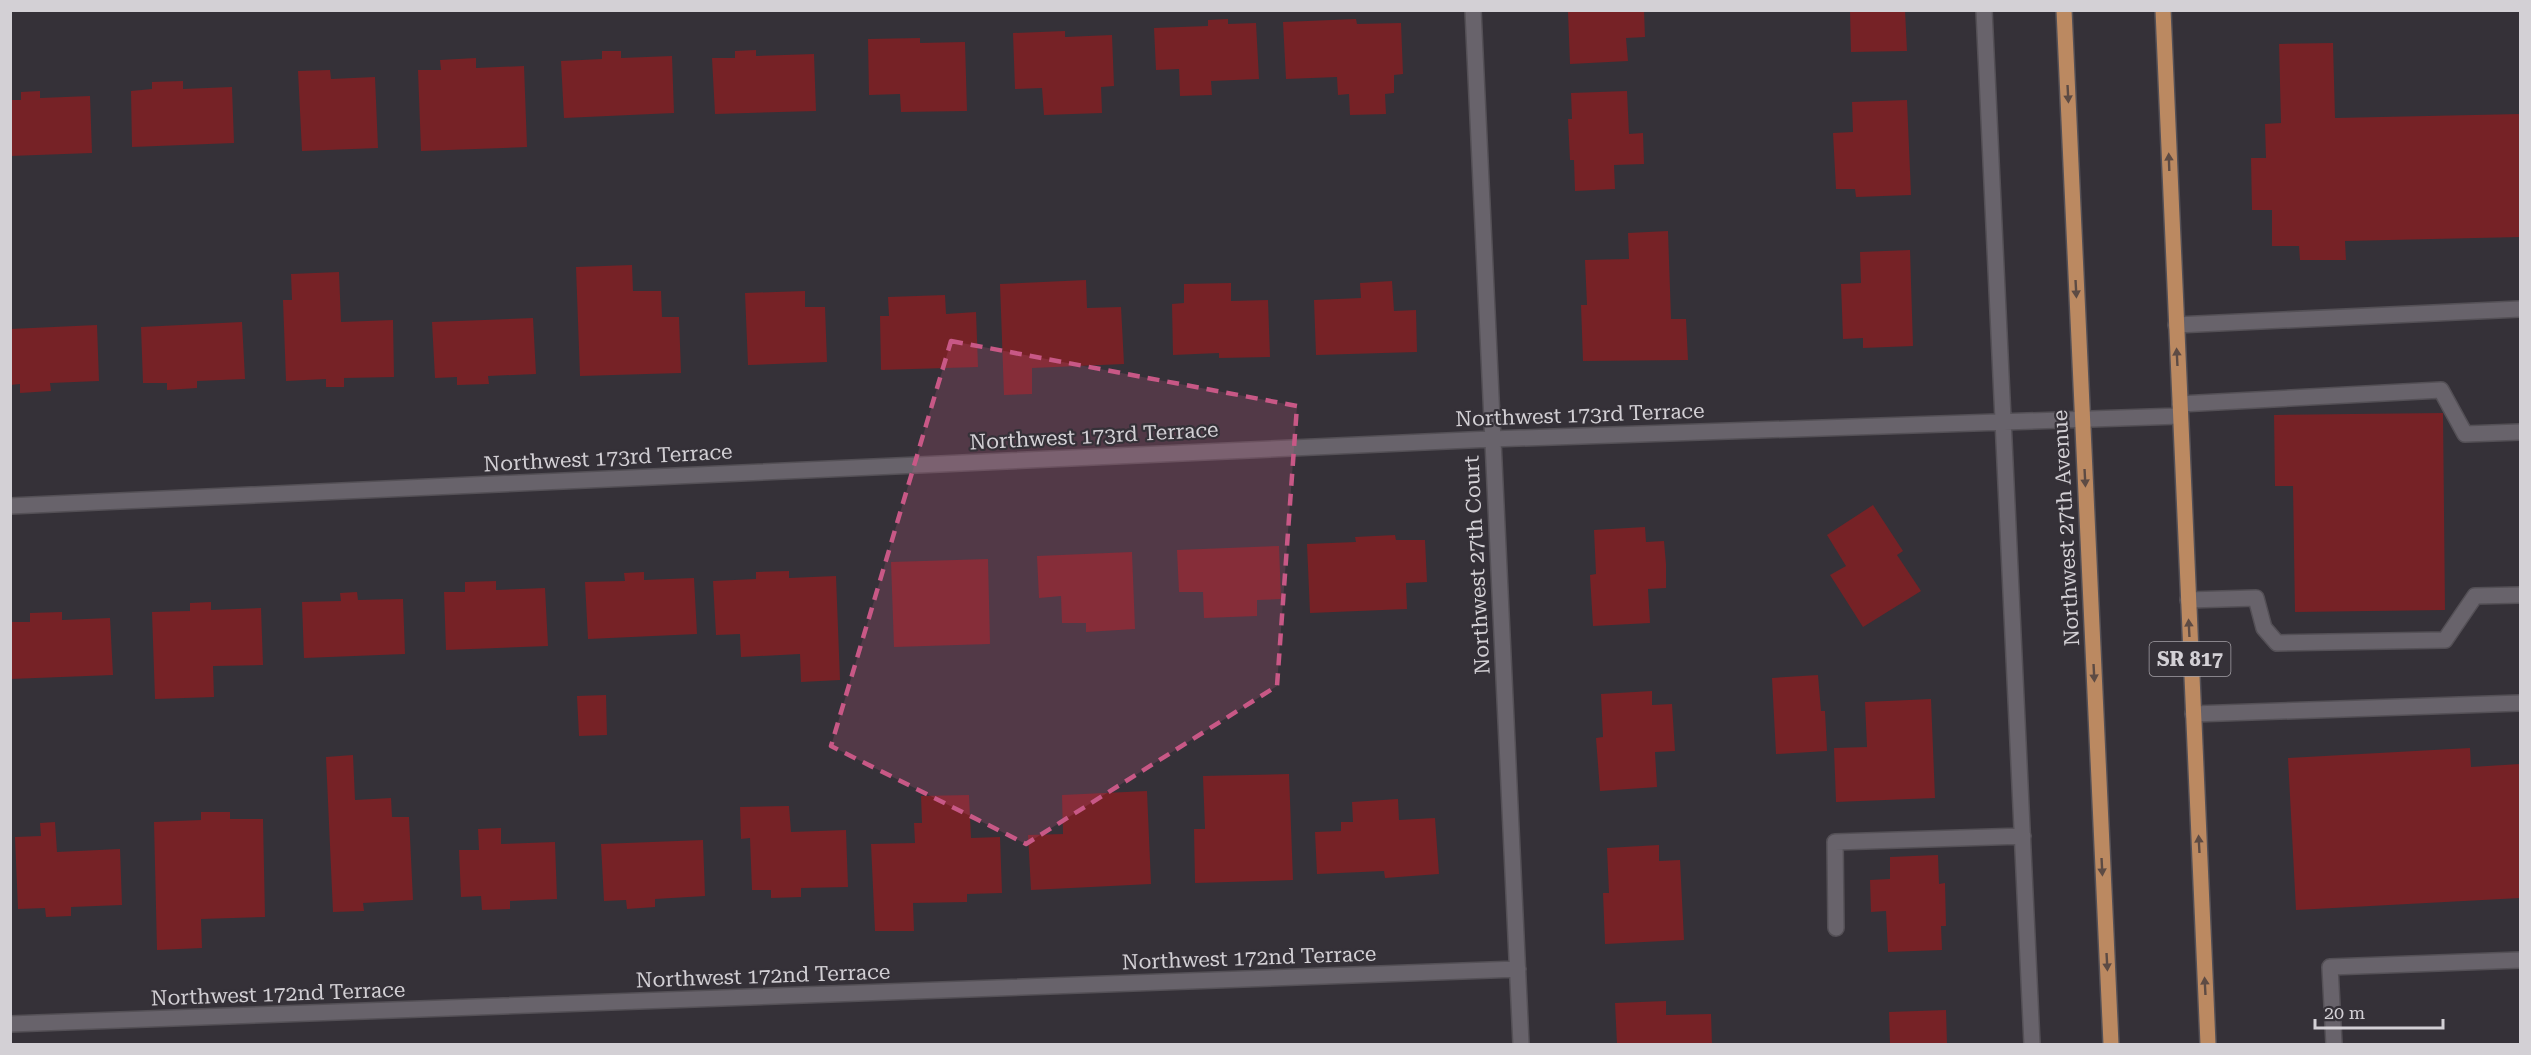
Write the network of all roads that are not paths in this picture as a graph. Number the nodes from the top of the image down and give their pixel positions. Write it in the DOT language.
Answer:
graph roads {
  1 [pos="1473,10"];
  2 [pos="1984,10"];
  3 [pos="2064,10"];
  4 [pos="2163,10"];
  5 [pos="2520,309"];
  6 [pos="2176,325"];
  7 [pos="2180,410"];
  8 [pos="2082,419"];
  9 [pos="2004,421"];
  10 [pos="2520,432"];
  11 [pos="1491,439"];
  12 [pos="10,506"];
  13 [pos="2520,595"];
  14 [pos="2188,600"];
  15 [pos="2520,703"];
  16 [pos="2193,714"];
  17 [pos="2023,836"];
  18 [pos="1836,928"];
  19 [pos="2520,960"];
  20 [pos="1518,969"];
  21 [pos="10,1024"];
  22 [pos="1521,1044"];
  23 [pos="2032,1044"];
  24 [pos="2110,1044"];
  25 [pos="2208,1044"];
  26 [pos="2334,1044"];
  1 -- 11 [label="street, Northwest 27th Court"];
  2 -- 9 [label="street"];
  3 -- 8 [label="main road, Northwest 27th Avenue, one-way"];
  6 -- 4 [label="main road, SR 817, one-way"];
  5 -- 6 [label="street"];
  7 -- 6 [label="main road, SR 817, one-way"];
  7 -- 8 [label="street, Northwest 173rd Terrace"];
  7 -- 10 [label="street, Northwest 173rd Terrace"];
  7 -- 14 [label="main road, SR 817"];
  8 -- 9 [label="street, Northwest 173rd Terrace"];
  8 -- 24 [label="main road, Northwest 27th Avenue, one-way"];
  9 -- 11 [label="street, Northwest 173rd Terrace"];
  9 -- 17 [label="street"];
  11 -- 12 [label="street, Northwest 173rd Terrace"];
  11 -- 20 [label="street, Northwest 27th Court"];
  13 -- 14 [label="street"];
  16 -- 14 [label="main road, SR 817, one-way"];
  15 -- 16 [label="street"];
  25 -- 16 [label="main road, SR 817, one-way"];
  17 -- 18 [label="street"];
  17 -- 23 [label="street"];
  19 -- 26 [label="street"];
  20 -- 21 [label="street, Northwest 172nd Terrace"];
  20 -- 22 [label="street, Northwest 27th Court"];
}
